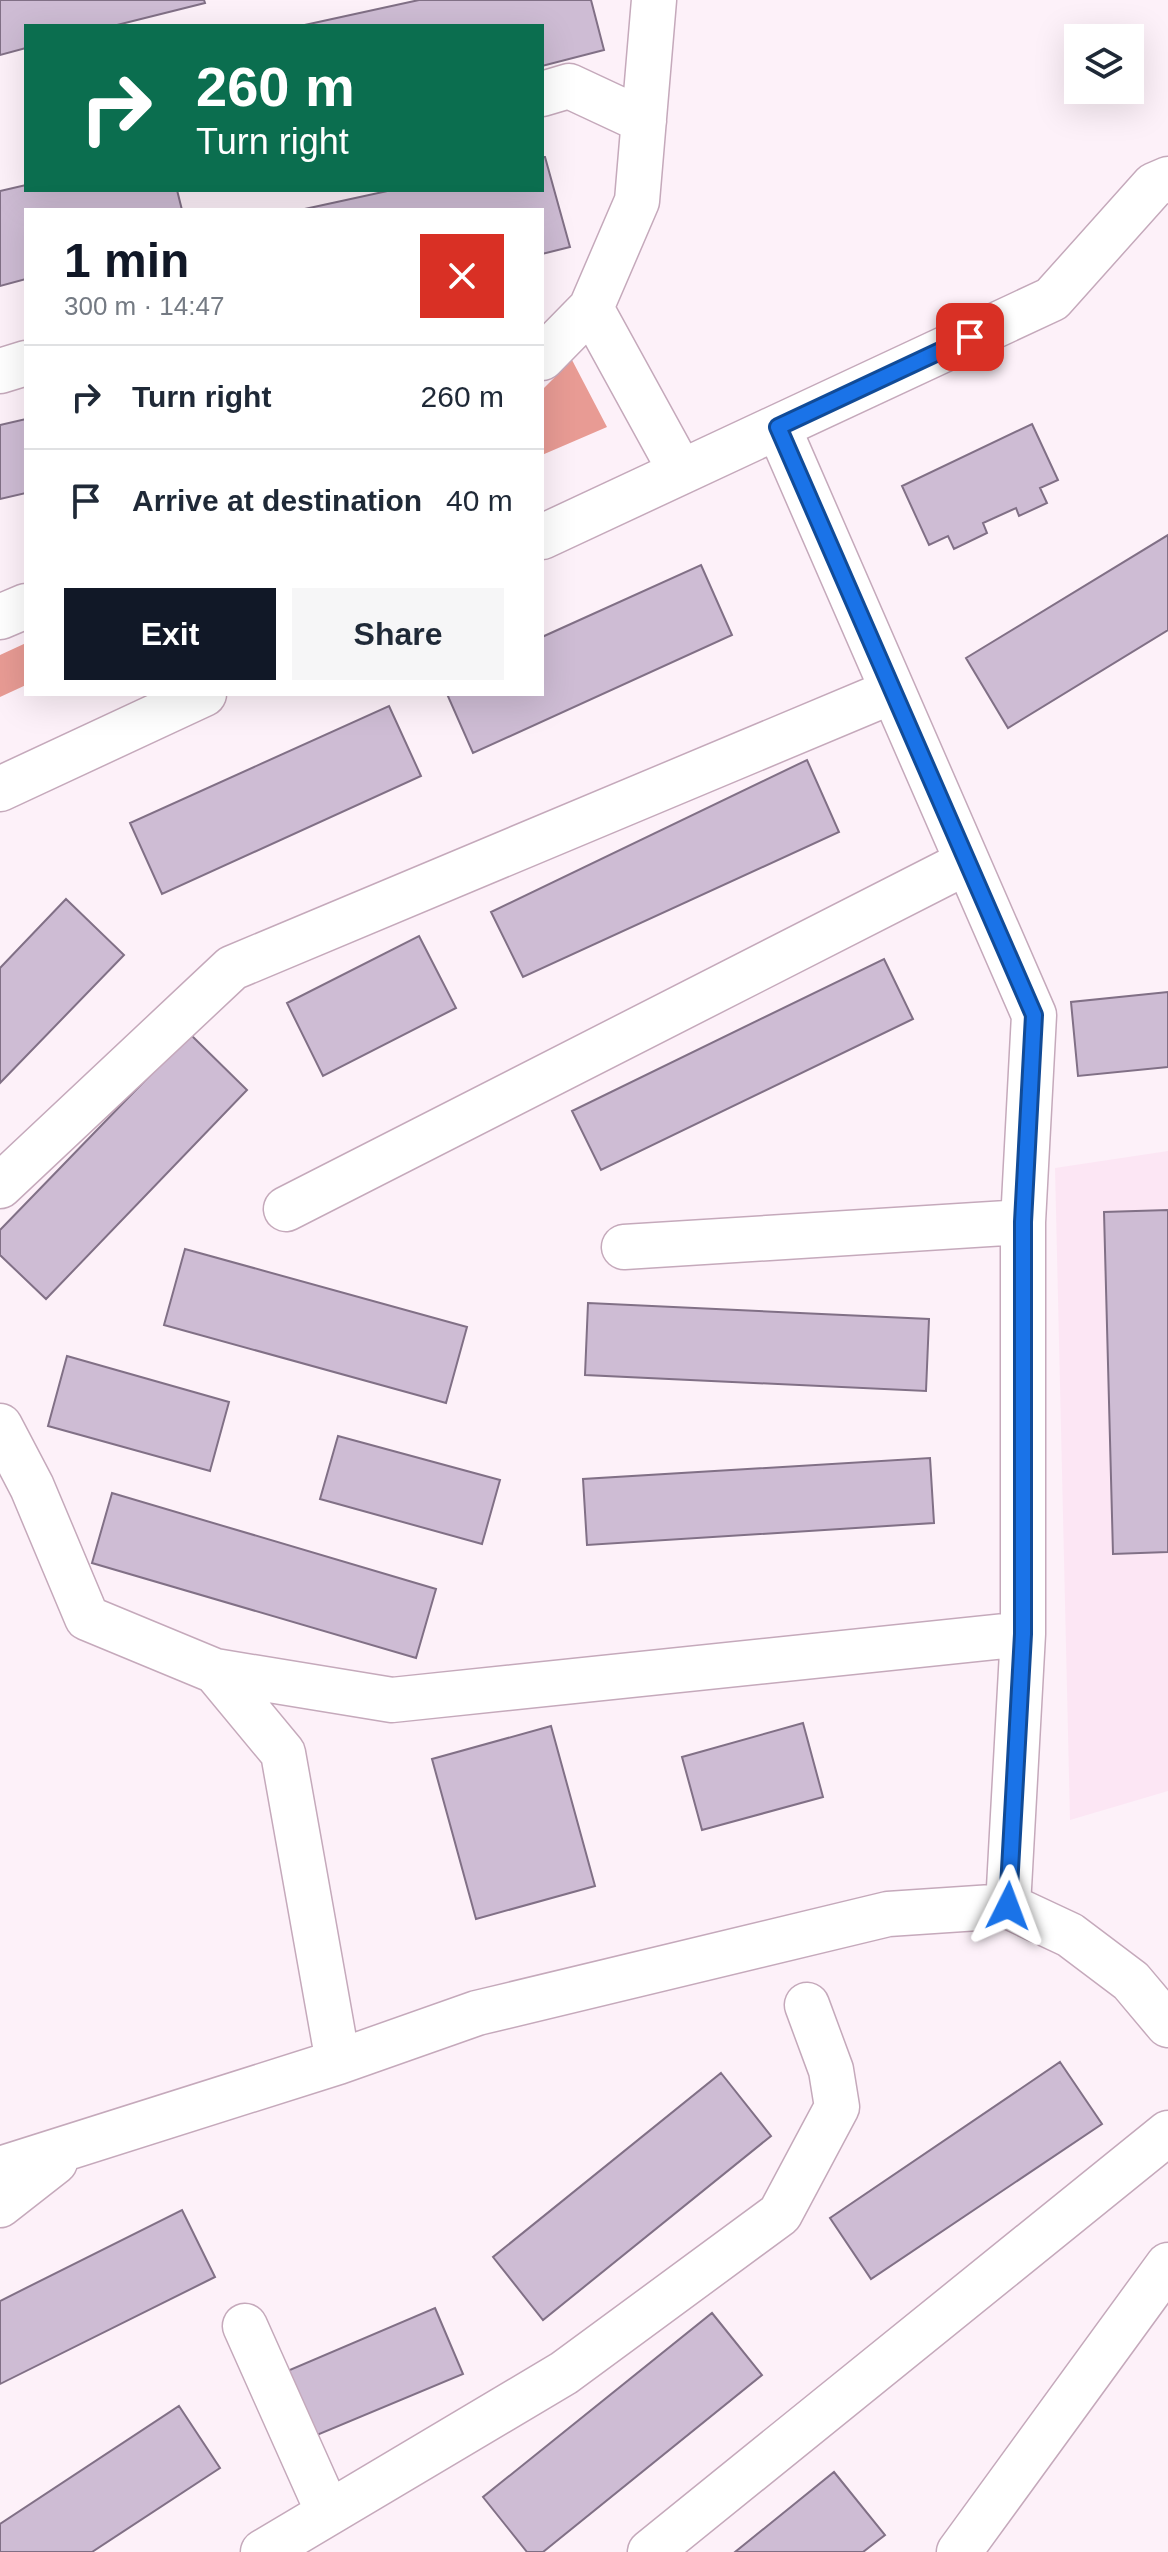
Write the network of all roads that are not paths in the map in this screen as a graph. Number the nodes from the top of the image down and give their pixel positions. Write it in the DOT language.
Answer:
graph roads {
  1 [pos="654,0"];
  2 [pos="544,93"];
  3 [pos="644,121"];
  4 [pos="1168,179"];
  5 [pos="591,308"];
  6 [pos="544,356"];
  7 [pos="24,364"];
  8 [pos="0,371"];
  9 [pos="778,427"];
  10 [pos="681,472"];
  11 [pos="544,536"];
  12 [pos="24,607"];
  13 [pos="0,617"];
  14 [pos="893,691"];
  15 [pos="200,696"];
  16 [pos="0,789"];
  17 [pos="967,862"];
  18 [pos="0,1186"];
  19 [pos="286,1209"];
  20 [pos="1023,1222"];
  21 [pos="624,1247"];
  22 [pos="0,1426"];
  23 [pos="1023,1634"];
  24 [pos="215,1671"];
  25 [pos="1008,1906"];
  26 [pos="1150,1985"];
  27 [pos="807,2005"];
  28 [pos="1168,2025"];
  29 [pos="338,2062"];
  30 [pos="1168,2133"];
  31 [pos="84,2140"];
  32 [pos="0,2169"];
  33 [pos="0,2205"];
  34 [pos="1168,2265"];
  35 [pos="245,2326"];
  36 [pos="328,2512"];
  37 [pos="263,2552"];
  38 [pos="650,2552"];
  39 [pos="959,2552"];
  1 -- 3 [label="street"];
  2 -- 3 [label="street"];
  3 -- 5 [label="street"];
  4 -- 9 [label="street"];
  5 -- 6 [label="street"];
  5 -- 10 [label="street"];
  7 -- 8 [label="street"];
  9 -- 10 [label="street"];
  9 -- 14 [label="street"];
  10 -- 11 [label="street"];
  12 -- 13 [label="street"];
  14 -- 17 [label="street"];
  14 -- 18 [label="street"];
  15 -- 16 [label="street"];
  17 -- 19 [label="street"];
  17 -- 20 [label="street"];
  20 -- 21 [label="street"];
  20 -- 23 [label="street"];
  22 -- 24 [label="street"];
  23 -- 24 [label="street"];
  23 -- 25 [label="street"];
  24 -- 29 [label="street"];
  25 -- 26 [label="street"];
  25 -- 29 [label="street"];
  26 -- 28 [label="street"];
  27 -- 36 [label="street"];
  29 -- 31 [label="street"];
  30 -- 38 [label="street"];
  31 -- 32 [label="street"];
  31 -- 33 [label="street"];
  34 -- 39 [label="street"];
  35 -- 36 [label="street"];
  36 -- 37 [label="street"];
}
